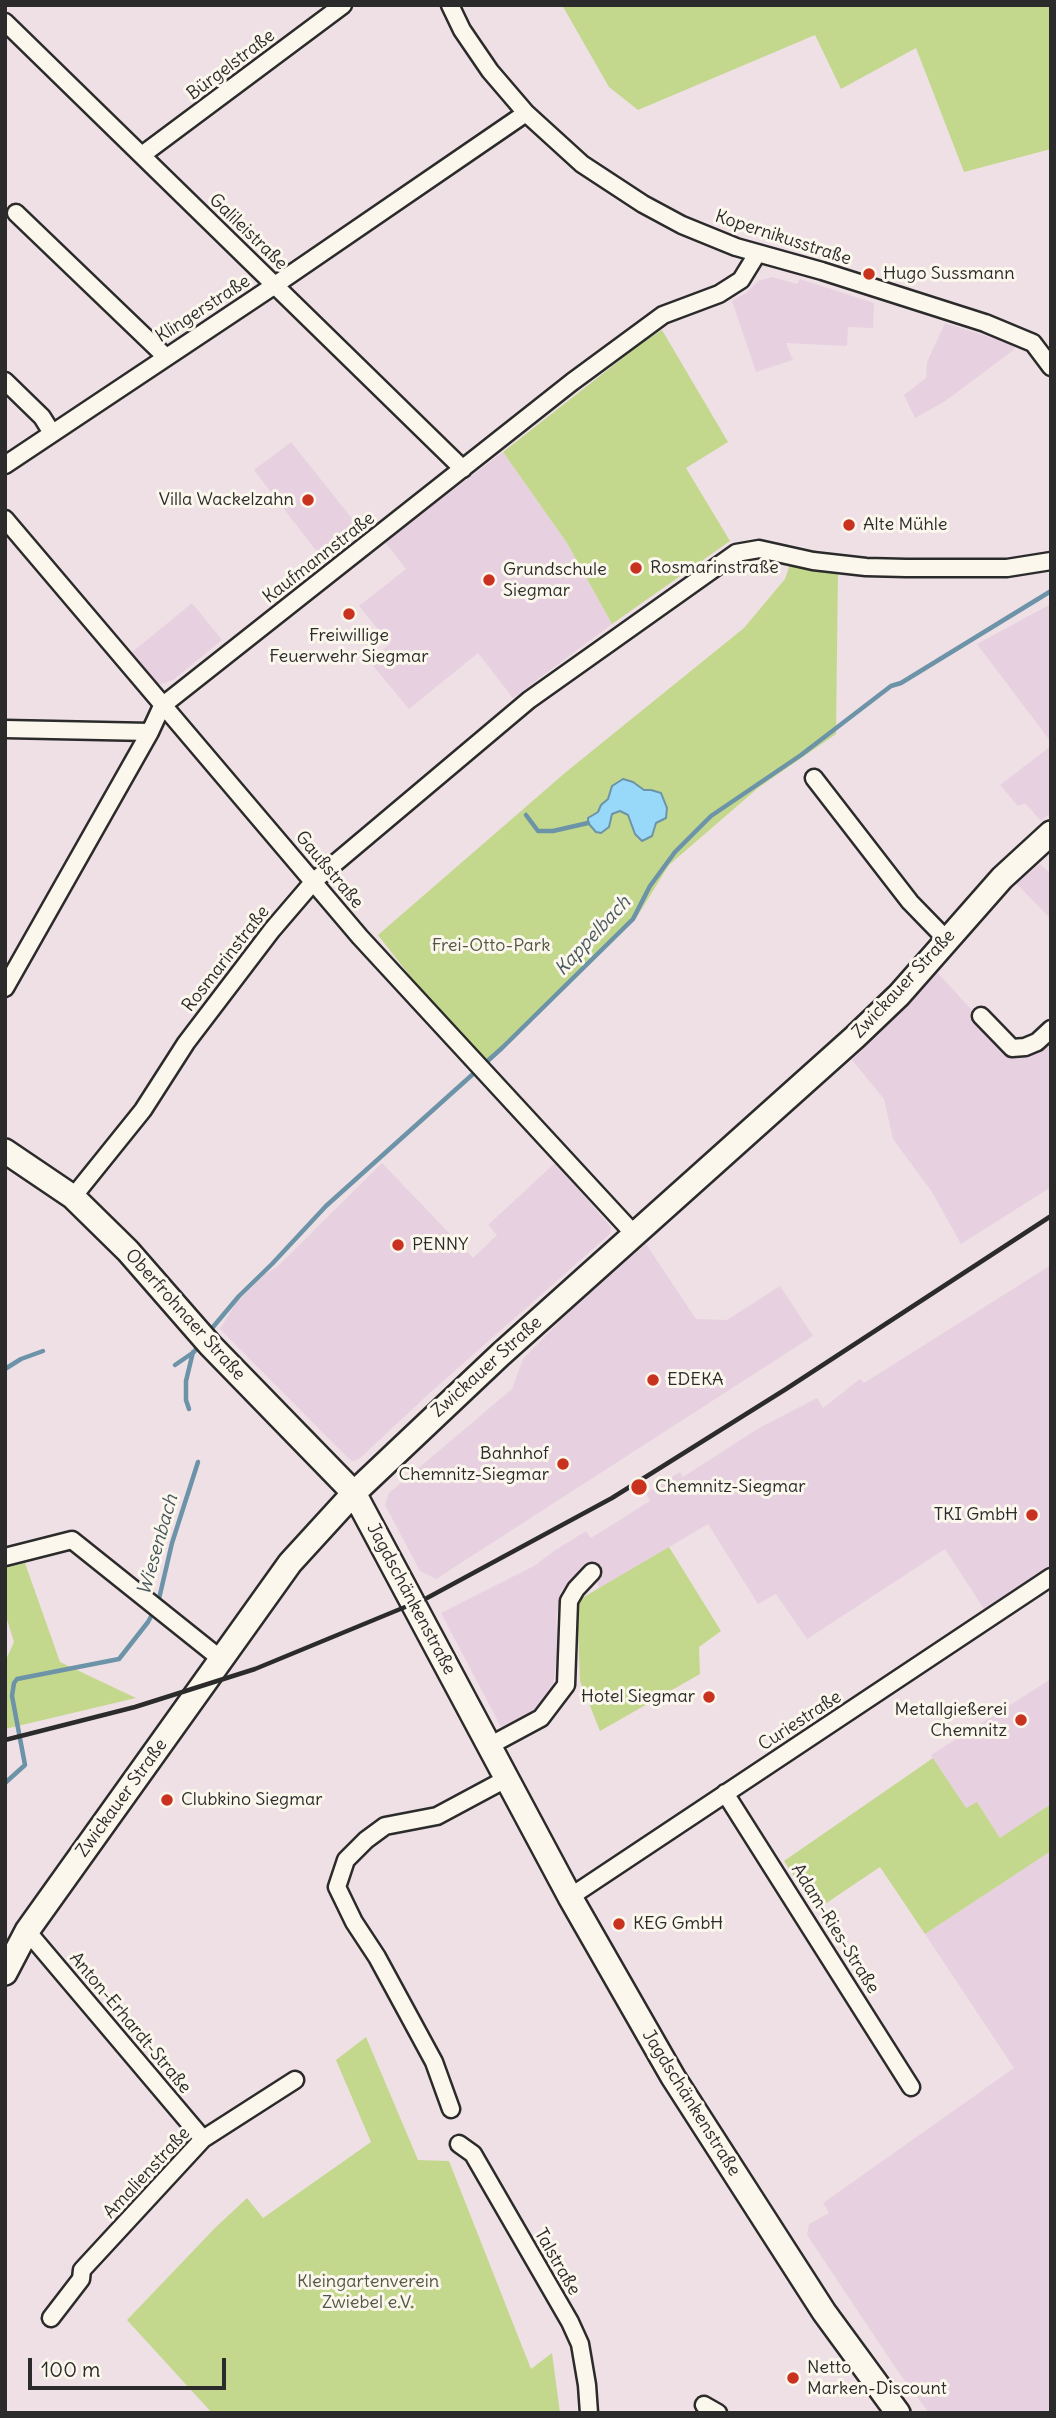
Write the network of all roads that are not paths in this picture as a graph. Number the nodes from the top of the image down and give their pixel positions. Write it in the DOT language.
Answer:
graph roads {
  1 [pos="343,5"];
  2 [pos="450,5"];
  3 [pos="5,22"];
  4 [pos="526,113"];
  5 [pos="142,155"];
  6 [pos="16,213"];
  7 [pos="757,254"];
  8 [pos="275,285"];
  9 [pos="166,357"];
  10 [pos="1051,367"];
  11 [pos="5,381"];
  12 [pos="52,433"];
  13 [pos="5,465"];
  14 [pos="463,469"];
  15 [pos="5,519"];
  16 [pos="1051,561"];
  17 [pos="162,706"];
  18 [pos="5,729"];
  19 [pos="150,732"];
  20 [pos="814,778"];
  21 [pos="1051,833"];
  22 [pos="314,881"];
  23 [pos="946,940"];
  24 [pos="5,988"];
  25 [pos="981,1016"];
  26 [pos="1051,1029"];
  27 [pos="5,1151"];
  28 [pos="73,1197"];
  29 [pos="635,1235"];
  30 [pos="354,1493"];
  31 [pos="5,1557"];
  32 [pos="592,1572"];
  33 [pos="1051,1577"];
  34 [pos="222,1660"];
  35 [pos="489,1746"];
  36 [pos="506,1779"];
  37 [pos="725,1793"];
  38 [pos="570,1897"];
  39 [pos="27,1930"];
  40 [pos="5,1973"];
  41 [pos="295,2080"];
  42 [pos="911,2087"];
  43 [pos="451,2109"];
  44 [pos="203,2140"];
  45 [pos="459,2144"];
  46 [pos="51,2318"];
  47 [pos="589,2413"];
  48 [pos="898,2413"];
  1 -- 5 [label="street, Bürgelstraße"];
  2 -- 4 [label="street, Kopernikusstraße"];
  3 -- 5 [label="street, Galileistraße"];
  4 -- 7 [label="street, Kopernikusstraße"];
  4 -- 8 [label="street, Klingerstraße"];
  5 -- 8 [label="street, Galileistraße"];
  6 -- 9 [label="street"];
  7 -- 10 [label="street, Kopernikusstraße"];
  7 -- 14 [label="street, Kaufmannstraße"];
  8 -- 9 [label="street, Klingerstraße"];
  8 -- 14 [label="street, Galileistraße"];
  9 -- 12 [label="street, Klingerstraße"];
  11 -- 12 [label="street"];
  12 -- 13 [label="street, Klingerstraße"];
  14 -- 17 [label="street, Kaufmannstraße"];
  15 -- 17 [label="street, Gaußstraße"];
  16 -- 22 [label="street, Rosmarinstraße"];
  17 -- 19 [label="street, Kaufmannstraße"];
  17 -- 22 [label="street, Gaußstraße"];
  18 -- 19 [label="street"];
  19 -- 24 [label="street, Kaufmannstraße"];
  20 -- 23 [label="street"];
  21 -- 23 [label="main road, Zwickauer Straße"];
  22 -- 28 [label="street, Rosmarinstraße"];
  22 -- 29 [label="street, Gaußstraße"];
  23 -- 29 [label="main road, Zwickauer Straße"];
  25 -- 26 [label="street"];
  27 -- 28 [label="main road, Oberfrohnaer Straße"];
  28 -- 30 [label="main road, Oberfrohnaer Straße"];
  29 -- 30 [label="main road, Zwickauer Straße"];
  30 -- 34 [label="main road, Zwickauer Straße"];
  30 -- 35 [label="main road, Jagdschänkenstraße"];
  31 -- 34 [label="street"];
  32 -- 35 [label="street"];
  33 -- 37 [label="street, Curiestraße"];
  34 -- 39 [label="main road, Zwickauer Straße"];
  35 -- 36 [label="main road, Jagdschänkenstraße"];
  36 -- 38 [label="main road, Jagdschänkenstraße"];
  36 -- 43 [label="street"];
  37 -- 38 [label="street, Curiestraße"];
  37 -- 42 [label="street, Adam-Ries-Straße"];
  38 -- 48 [label="main road, Jagdschänkenstraße"];
  39 -- 40 [label="main road, Zwickauer Straße"];
  39 -- 44 [label="street, Anton-Erhardt-Straße"];
  41 -- 44 [label="street, Amalienstraße"];
  44 -- 46 [label="street, Amalienstraße"];
  45 -- 47 [label="street, Talstraße"];
}
